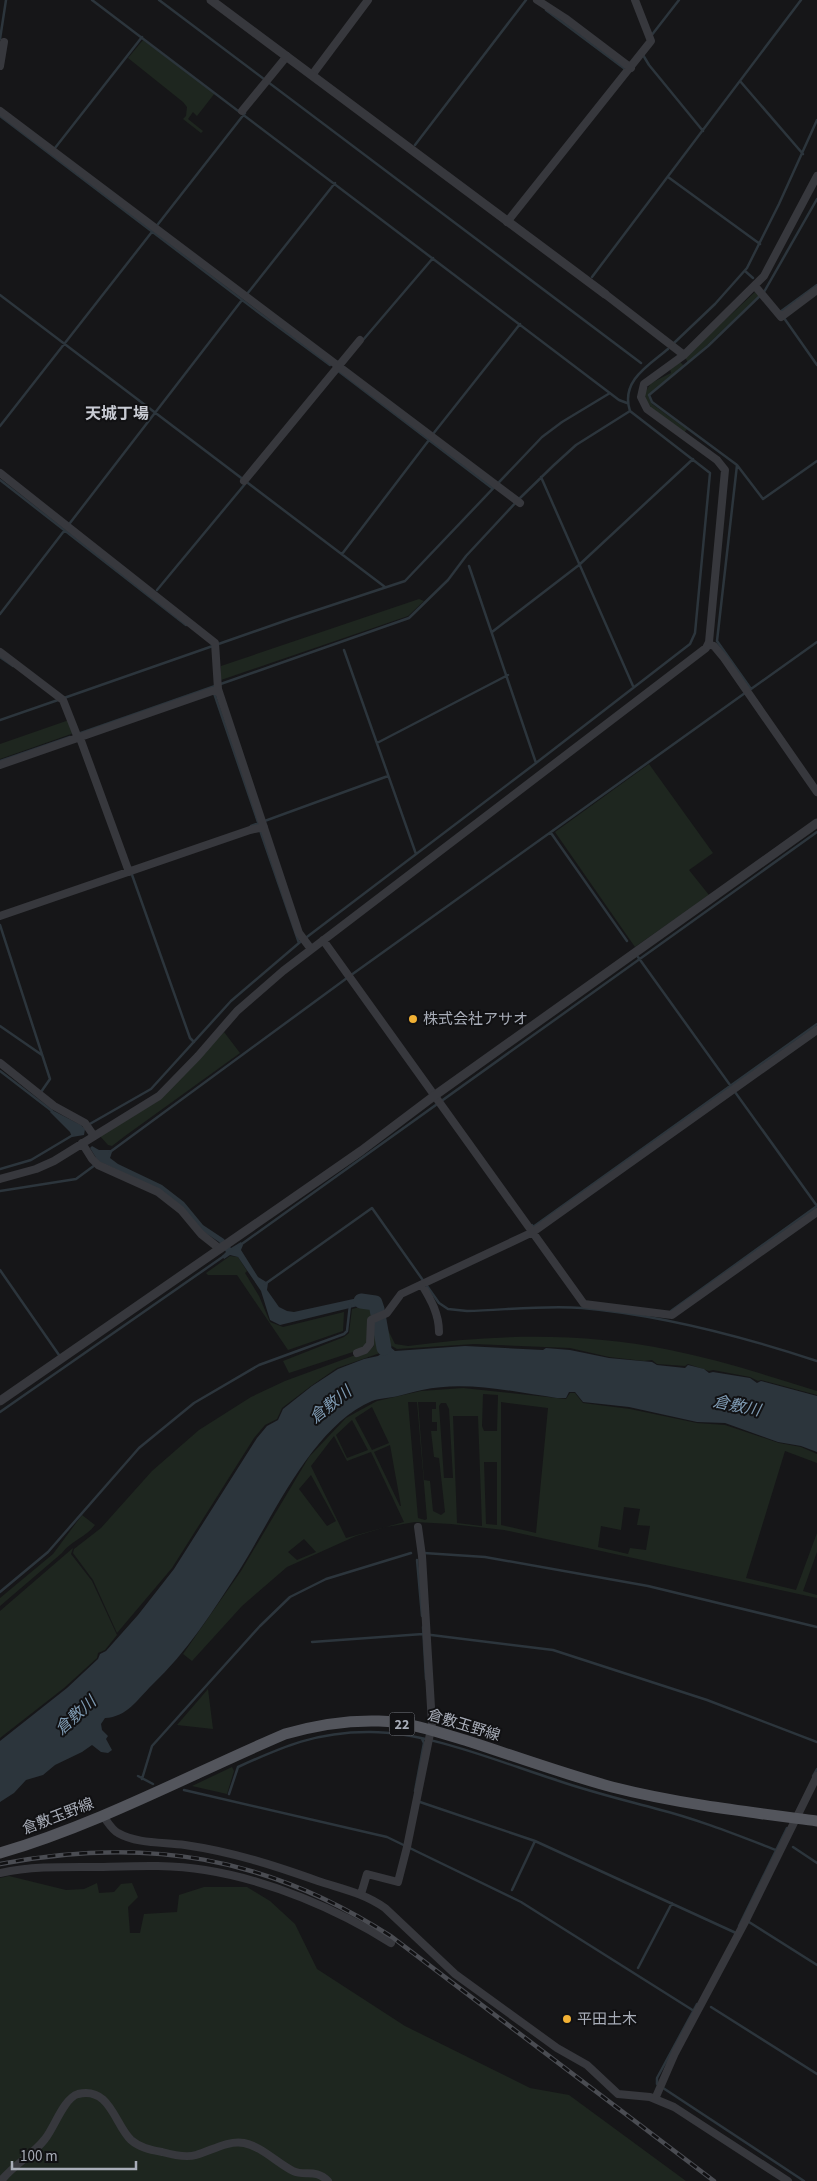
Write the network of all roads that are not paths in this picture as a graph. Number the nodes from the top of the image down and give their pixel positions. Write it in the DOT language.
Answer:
graph roads {
  1 [pos="212,0"];
  2 [pos="368,0"];
  3 [pos="537,0"];
  4 [pos="635,0"];
  5 [pos="4,42"];
  6 [pos="287,56"];
  7 [pos="0,66"];
  8 [pos="629,66"];
  9 [pos="312,75"];
  10 [pos="0,111"];
  11 [pos="242,111"];
  12 [pos="817,176"];
  13 [pos="507,222"];
  14 [pos="755,286"];
  15 [pos="817,290"];
  16 [pos="605,294"];
  17 [pos="360,340"];
  18 [pos="684,355"];
  19 [pos="338,366"];
  20 [pos="0,473"];
  21 [pos="244,480"];
  22 [pos="518,502"];
  23 [pos="708,644"];
  24 [pos="0,652"];
  25 [pos="216,688"];
  26 [pos="78,736"];
  27 [pos="0,765"];
  28 [pos="817,792"];
  29 [pos="817,823"];
  30 [pos="261,826"];
  31 [pos="129,870"];
  32 [pos="0,916"];
  33 [pos="323,940"];
  34 [pos="311,949"];
  35 [pos="817,1030"];
  36 [pos="0,1063"];
  37 [pos="437,1100"];
  38 [pos="94,1136"];
  39 [pos="82,1143"];
  40 [pos="0,1179"];
  41 [pos="817,1212"];
  42 [pos="533,1232"];
  43 [pos="224,1247"];
  44 [pos="425,1283"];
  45 [pos="439,1332"];
  46 [pos="356,1353"];
  47 [pos="0,1401"];
  48 [pos="418,1527"];
  49 [pos="429,1737"];
  50 [pos="817,1776"];
  51 [pos="102,1816"];
  52 [pos="796,1818"];
  53 [pos="817,1821"];
  54 [pos="0,1853"];
  55 [pos="0,1873"];
  56 [pos="361,1894"];
  57 [pos="391,1944"];
  58 [pos="655,2099"];
  59 [pos="1,2181"];
  60 [pos="328,2181"];
  61 [pos="788,2181"];
  1 -- 6 [label="street"];
  2 -- 9 [label="street"];
  3 -- 8 [label="street"];
  4 -- 8 [label="street"];
  5 -- 7 [label="street"];
  6 -- 9 [label="street"];
  6 -- 11 [label="street"];
  8 -- 13 [label="street"];
  9 -- 13 [label="street"];
  10 -- 19 [label="street"];
  12 -- 14 [label="street"];
  13 -- 16 [label="street"];
  14 -- 15 [label="street"];
  14 -- 18 [label="street"];
  16 -- 18 [label="street"];
  17 -- 19 [label="street"];
  18 -- 23 [label="street"];
  19 -- 21 [label="street"];
  19 -- 22 [label="street"];
  20 -- 25 [label="street"];
  23 -- 28 [label="street"];
  23 -- 33 [label="street"];
  24 -- 26 [label="street"];
  25 -- 26 [label="street"];
  25 -- 30 [label="street"];
  26 -- 27 [label="street"];
  26 -- 31 [label="street"];
  29 -- 37 [label="street"];
  30 -- 31 [label="street"];
  30 -- 34 [label="street"];
  31 -- 32 [label="street"];
  33 -- 34 [label="street"];
  33 -- 37 [label="street"];
  34 -- 38 [label="street"];
  35 -- 42 [label="street"];
  36 -- 38 [label="street"];
  37 -- 42 [label="street"];
  37 -- 43 [label="street"];
  38 -- 39 [label="street"];
  39 -- 40 [label="street"];
  39 -- 43 [label="street"];
  41 -- 42 [label="street"];
  42 -- 44 [label="street"];
  43 -- 47 [label="street"];
  44 -- 45 [label="street"];
  44 -- 46 [label="street"];
  48 -- 49 [label="street"];
  49 -- 51 [label="main road, 倉敷玉野線 / 22"];
  49 -- 52 [label="main road, 倉敷玉野線 / 22"];
  49 -- 56 [label="street"];
  50 -- 52 [label="street"];
  51 -- 54 [label="main road, 倉敷玉野線 / 22"];
  51 -- 56 [label="street"];
  52 -- 53 [label="main road, 倉敷玉野線 / 22"];
  52 -- 58 [label="street"];
  55 -- 57 [label="street"];
  56 -- 58 [label="street"];
  58 -- 61 [label="street"];
  59 -- 60 [label="street"];
}
